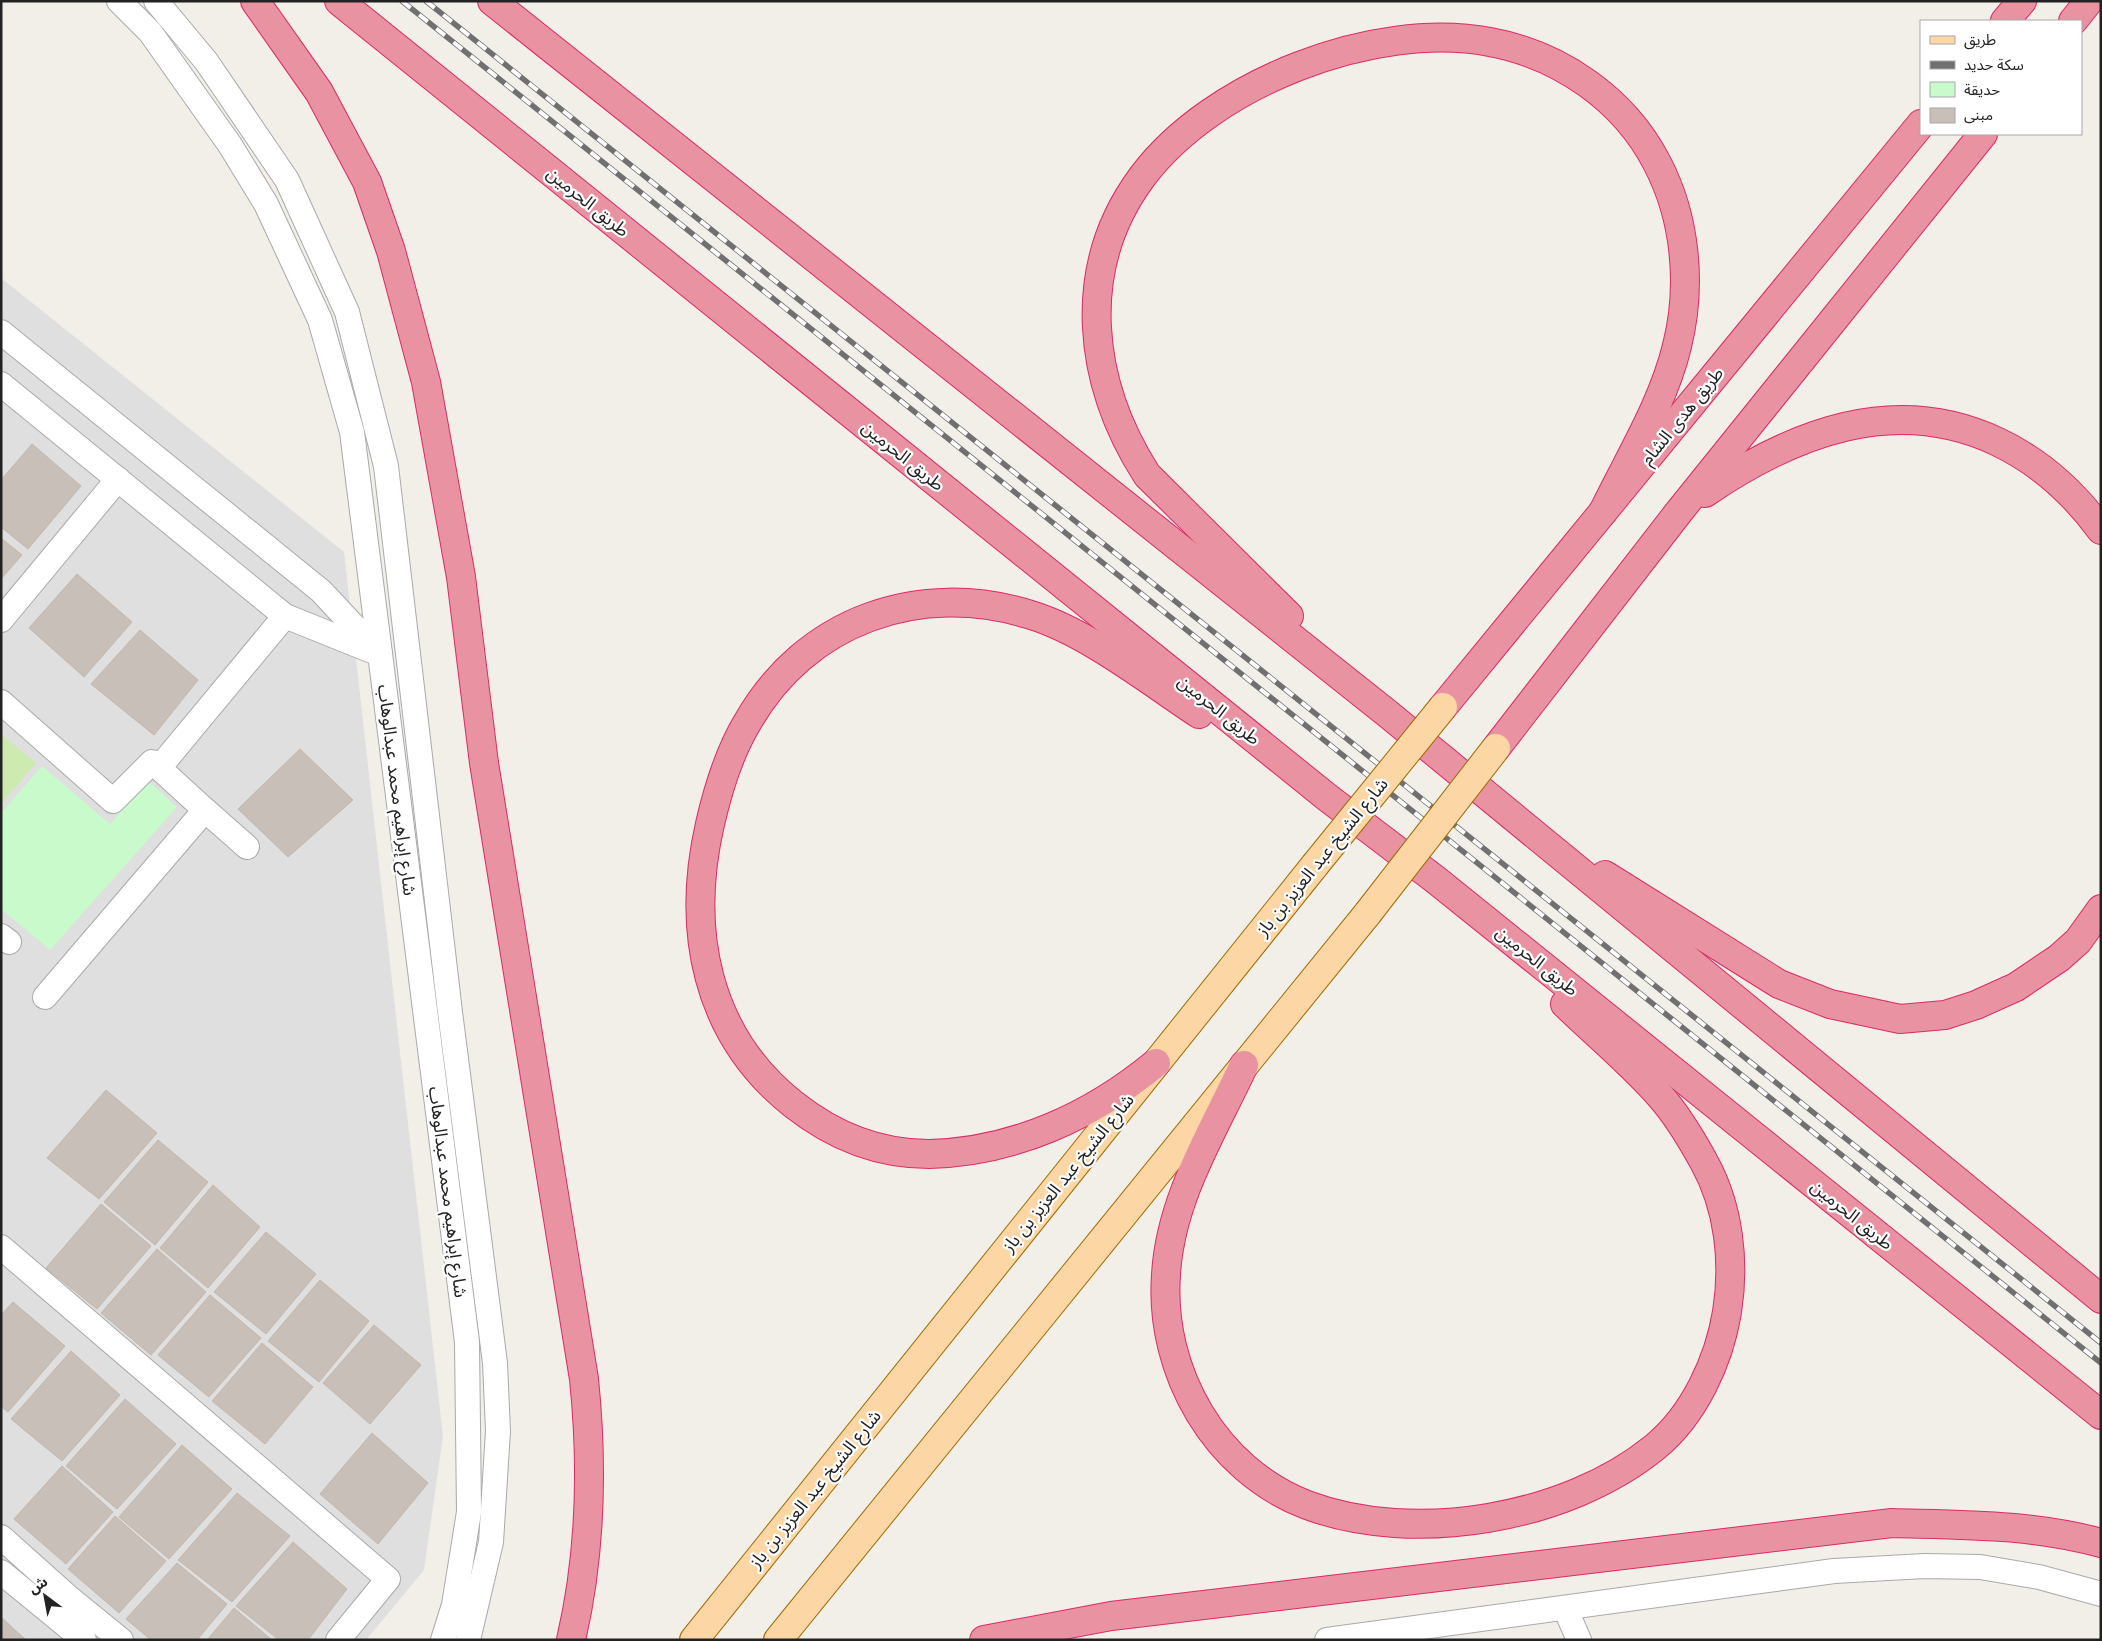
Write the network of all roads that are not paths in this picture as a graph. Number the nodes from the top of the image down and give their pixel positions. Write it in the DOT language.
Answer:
graph roads {
  1 [pos="119,1"];
  2 [pos="156,1"];
  3 [pos="255,1"];
  4 [pos="339,1"];
  5 [pos="492,1"];
  6 [pos="2022,1"];
  7 [pos="2089,1"];
  8 [pos="2006,20"];
  9 [pos="2074,20"];
  10 [pos="1920,125"];
  11 [pos="1981,135"];
  12 [pos="1,332"];
  13 [pos="1,384"];
  14 [pos="118,479"];
  15 [pos="1603,512"];
  16 [pos="1678,513"];
  17 [pos="2101,530"];
  18 [pos="285,616"];
  19 [pos="1,620"];
  20 [pos="380,654"];
  21 [pos="1,702"];
  22 [pos="1443,707"];
  23 [pos="1388,714"];
  24 [pos="1496,748"];
  25 [pos="158,768"];
  26 [pos="1328,798"];
  27 [pos="205,810"];
  28 [pos="1505,812"];
  29 [pos="247,847"];
  30 [pos="1436,880"];
  31 [pos="2101,909"];
  32 [pos="45,997"];
  33 [pos="1156,1063"];
  34 [pos="1244,1065"];
  35 [pos="1,1247"];
  36 [pos="2101,1299"];
  37 [pos="2101,1415"];
  38 [pos="1,1537"];
  39 [pos="2101,1543"];
  40 [pos="1,1572"];
  41 [pos="2101,1594"];
  42 [pos="1565,1608"];
  43 [pos="1578,1639"];
  44 [pos="84,1640"];
  45 [pos="121,1640"];
  46 [pos="338,1640"];
  47 [pos="442,1640"];
  48 [pos="468,1640"];
  49 [pos="571,1640"];
  50 [pos="694,1640"];
  51 [pos="778,1640"];
  52 [pos="984,1640"];
  53 [pos="1327,1640"];
  1 -- 20 [label="street, شارع إبراهيم محمد عبدالوهاب"];
  2 -- 48 [label="street"];
  3 -- 49 [label="highway"];
  4 -- 26 [label="highway, طريق الحرمين"];
  5 -- 23 [label="highway"];
  6 -- 8 [label="highway"];
  7 -- 9 [label="highway"];
  10 -- 15 [label="highway, طريق هدى الشام"];
  11 -- 16 [label="highway"];
  12 -- 20 [label="street"];
  13 -- 14 [label="street"];
  14 -- 18 [label="street"];
  14 -- 19 [label="street"];
  15 -- 22 [label="highway, طريق هدى الشام"];
  15 -- 23 [label="highway"];
  16 -- 17 [label="highway"];
  16 -- 24 [label="highway"];
  18 -- 20 [label="street"];
  18 -- 25 [label="street"];
  20 -- 47 [label="street, شارع إبراهيم محمد عبدالوهاب"];
  21 -- 25 [label="street"];
  22 -- 33 [label="main road, شارع الشيخ عبد العزيز بن باز, bridge"];
  23 -- 28 [label="highway"];
  24 -- 34 [label="main road, bridge"];
  25 -- 27 [label="street"];
  26 -- 30 [label="highway, طريق الحرمين"];
  26 -- 33 [label="highway"];
  27 -- 29 [label="street"];
  27 -- 32 [label="street"];
  28 -- 31 [label="highway"];
  28 -- 36 [label="highway"];
  30 -- 34 [label="highway"];
  30 -- 37 [label="highway, طريق الحرمين"];
  33 -- 50 [label="main road, شارع الشيخ عبد العزيز بن باز"];
  34 -- 51 [label="main road"];
  35 -- 46 [label="street"];
  38 -- 45 [label="street"];
  39 -- 52 [label="highway"];
  40 -- 44 [label="street"];
  41 -- 42 [label="street"];
  42 -- 43 [label="street"];
  42 -- 53 [label="street"];
}
